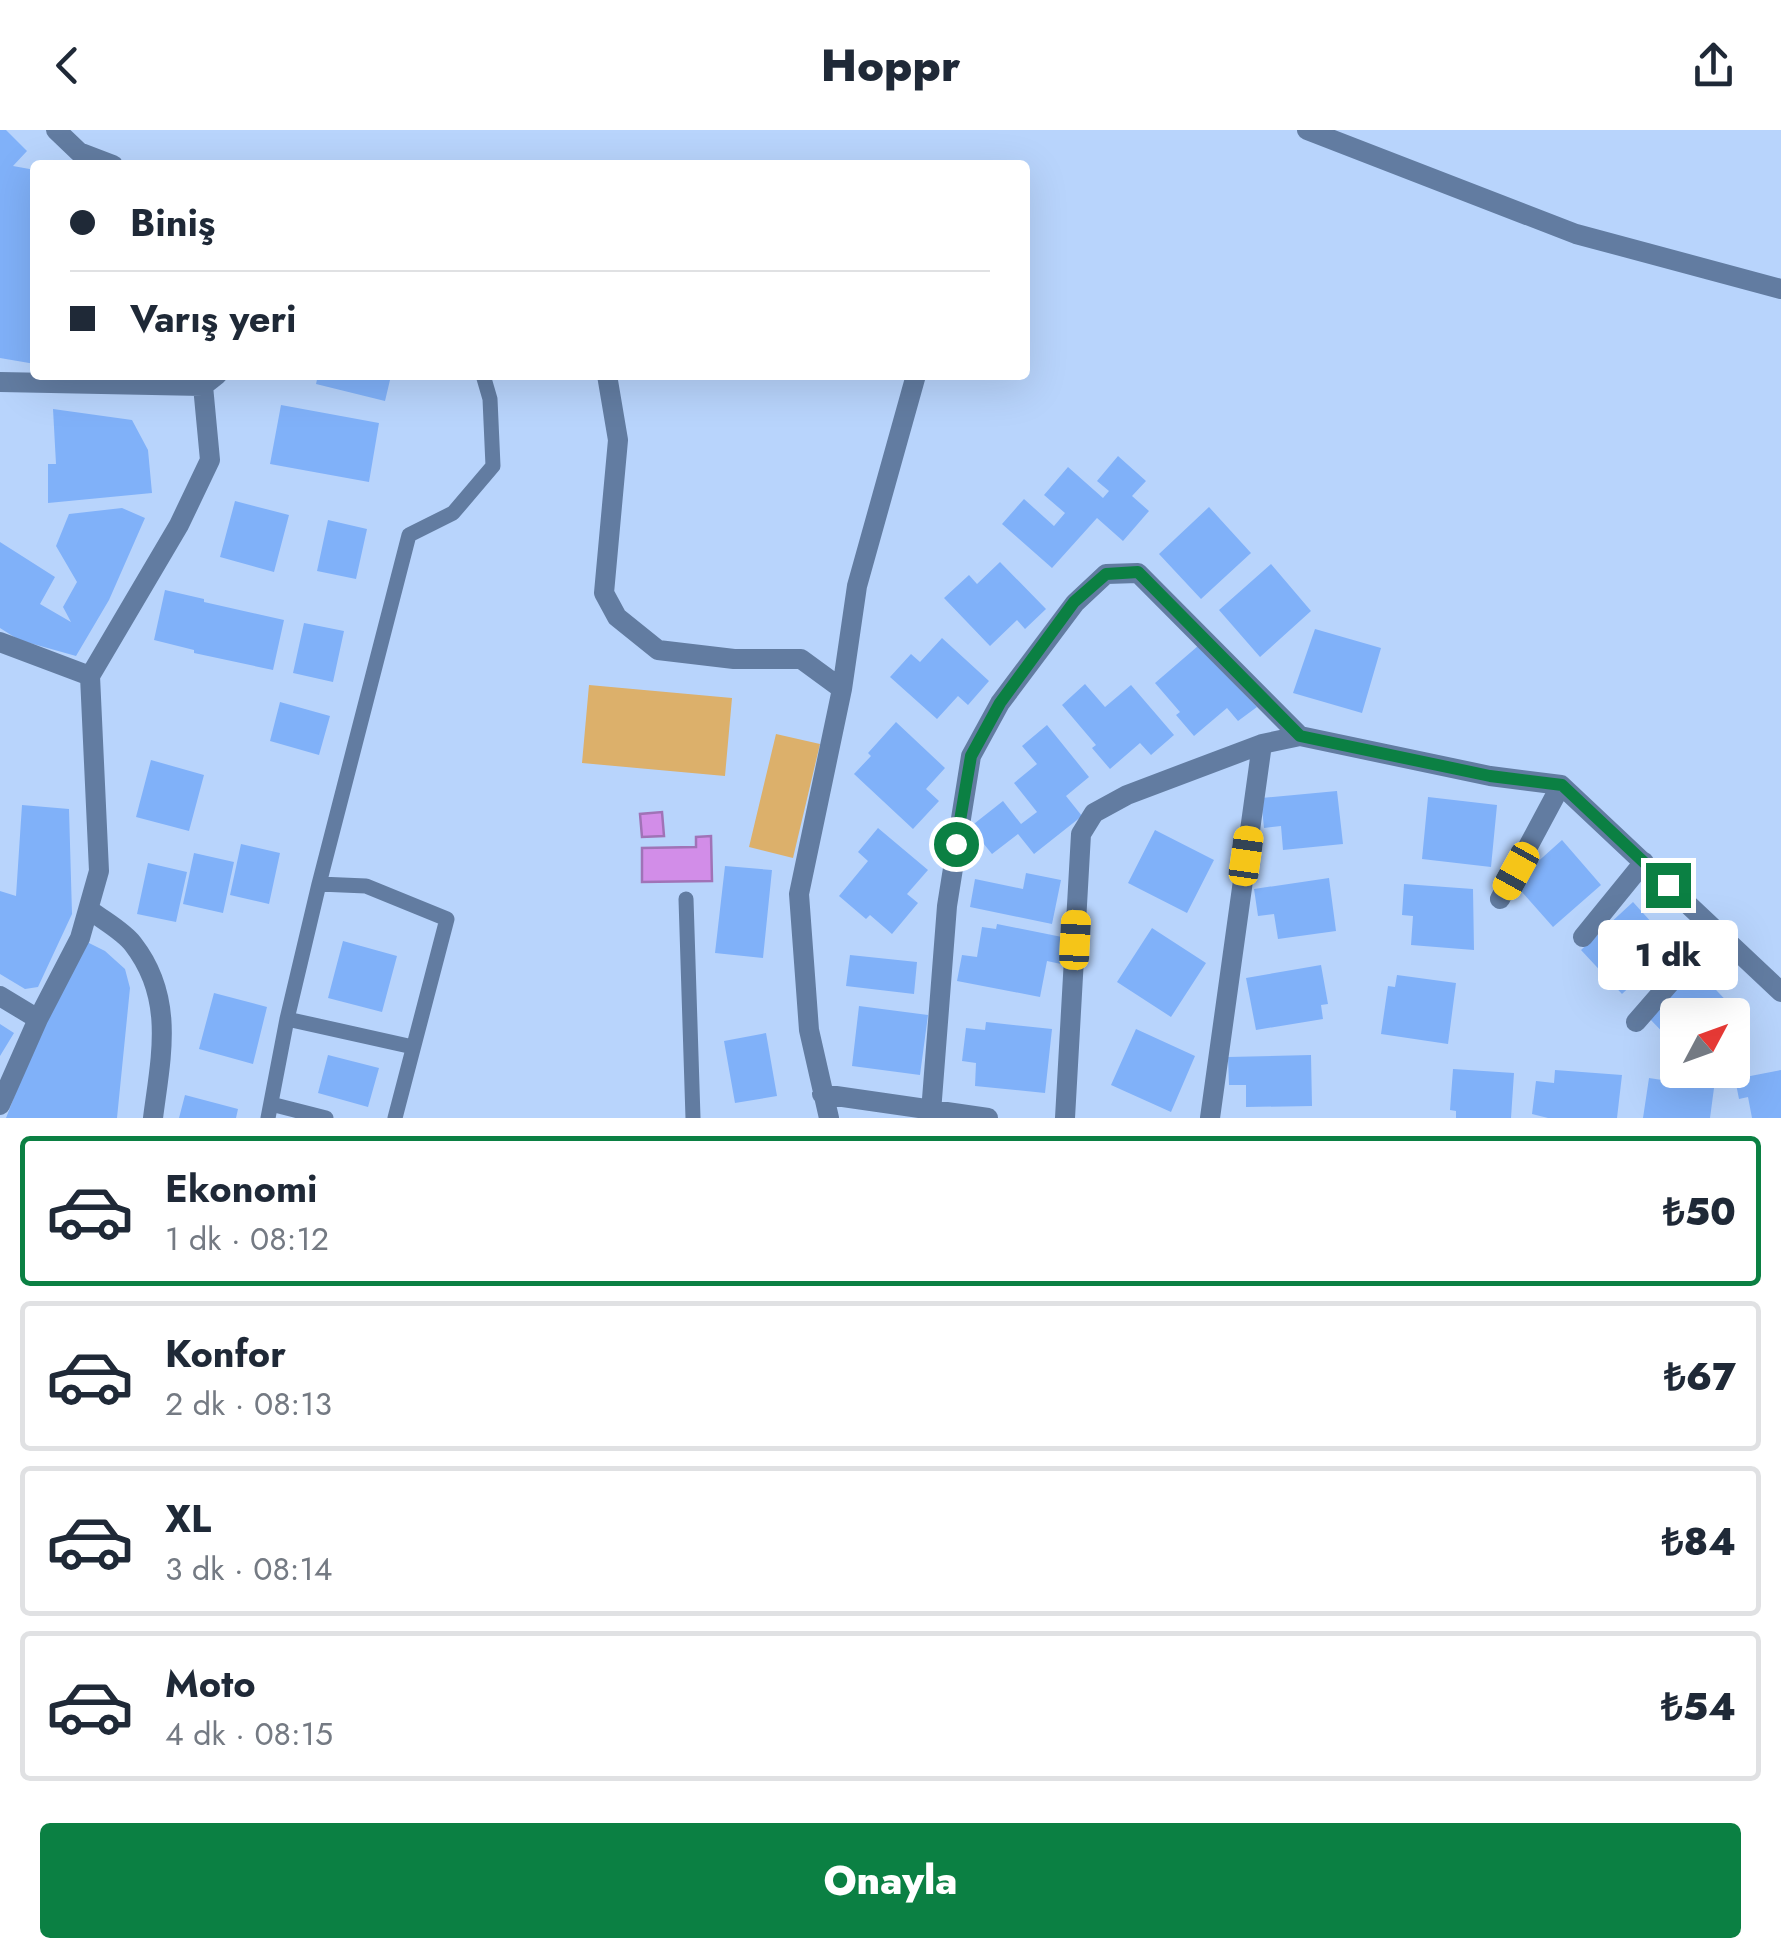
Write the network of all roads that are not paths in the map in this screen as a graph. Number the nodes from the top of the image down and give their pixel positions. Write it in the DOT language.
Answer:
graph roads {
  1 [pos="56,130"];
  2 [pos="1307,130"];
  3 [pos="100,160"];
  4 [pos="1781,289"];
  5 [pos="210,380"];
  6 [pos="485,380"];
  7 [pos="608,380"];
  8 [pos="915,380"];
  9 [pos="0,382"];
  10 [pos="0,642"];
  11 [pos="90,676"];
  12 [pos="842,689"];
  13 [pos="1300,736"];
  14 [pos="1262,744"];
  15 [pos="1562,785"];
  16 [pos="1644,862"];
  17 [pos="319,884"];
  18 [pos="686,899"];
  19 [pos="1500,899"];
  20 [pos="90,910"];
  21 [pos="1716,930"];
  22 [pos="1583,937"];
  23 [pos="1781,992"];
  24 [pos="0,996"];
  25 [pos="38,1019"];
  26 [pos="287,1019"];
  27 [pos="1636,1022"];
  28 [pos="412,1047"];
  29 [pos="822,1094"];
  30 [pos="0,1105"];
  31 [pos="270,1111"];
  32 [pos="931,1112"];
  33 [pos="152,1118"];
  34 [pos="326,1118"];
  35 [pos="396,1118"];
  36 [pos="693,1118"];
  37 [pos="829,1118"];
  38 [pos="988,1118"];
  39 [pos="1065,1118"];
  40 [pos="1210,1118"];
  1 -- 3 [label="street"];
  2 -- 4 [label="street"];
  5 -- 9 [label="street"];
  5 -- 11 [label="street"];
  6 -- 17 [label="lane"];
  7 -- 12 [label="street"];
  8 -- 12 [label="street"];
  10 -- 11 [label="street"];
  11 -- 20 [label="street"];
  12 -- 29 [label="street"];
  13 -- 14 [label="street"];
  13 -- 15 [label="street"];
  13 -- 32 [label="street"];
  14 -- 39 [label="street"];
  14 -- 40 [label="street"];
  15 -- 16 [label="street"];
  15 -- 19 [label="street"];
  16 -- 21 [label="street"];
  16 -- 22 [label="street"];
  17 -- 26 [label="lane"];
  17 -- 28 [label="lane"];
  18 -- 36 [label="lane"];
  20 -- 25 [label="street"];
  20 -- 33 [label="street"];
  21 -- 23 [label="street"];
  21 -- 27 [label="street"];
  24 -- 25 [label="street"];
  25 -- 30 [label="street"];
  26 -- 28 [label="lane"];
  26 -- 31 [label="lane"];
  28 -- 35 [label="lane"];
  29 -- 32 [label="street"];
  29 -- 37 [label="street"];
  31 -- 34 [label="lane"];
  32 -- 38 [label="street"];
}
